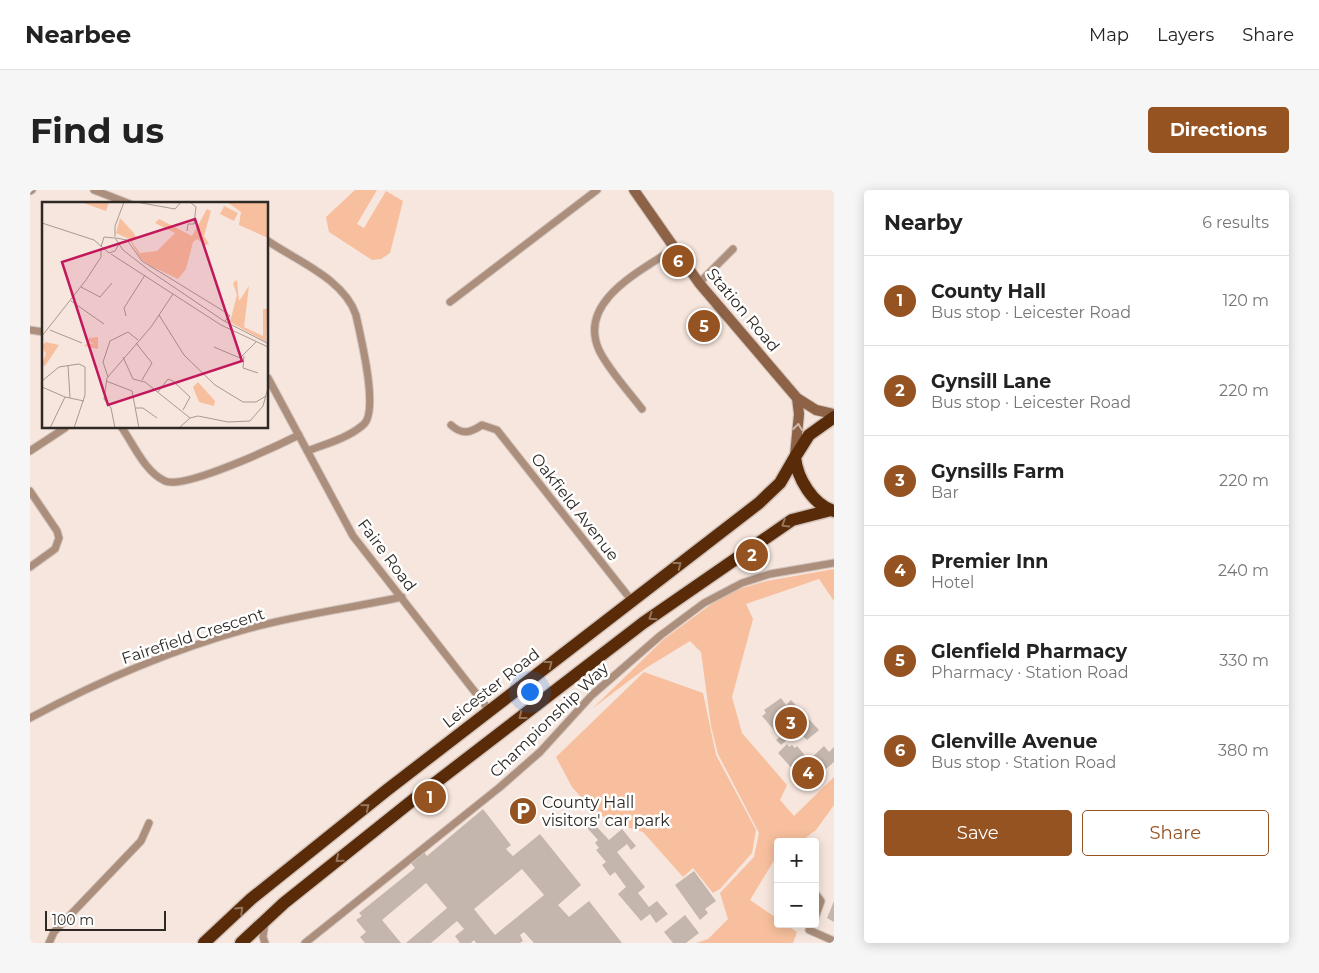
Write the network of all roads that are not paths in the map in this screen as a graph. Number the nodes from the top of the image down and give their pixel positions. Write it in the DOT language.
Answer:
graph roads {
  1 [pos="94,190"];
  2 [pos="597,190"];
  3 [pos="634,190"];
  4 [pos="125,202"];
  5 [pos="269,242"];
  6 [pos="675,248"];
  7 [pos="733,249"];
  8 [pos="699,283"];
  9 [pos="450,302"];
  10 [pos="269,380"];
  11 [pos="797,398"];
  12 [pos="642,409"];
  13 [pos="834,416"];
  14 [pos="451,426"];
  15 [pos="63,429"];
  16 [pos="123,429"];
  17 [pos="299,435"];
  18 [pos="30,451"];
  19 [pos="307,451"];
  20 [pos="795,456"];
  21 [pos="30,490"];
  22 [pos="833,511"];
  23 [pos="834,563"];
  24 [pos="30,567"];
  25 [pos="402,597"];
  26 [pos="632,601"];
  27 [pos="489,710"];
  28 [pos="30,718"];
  29 [pos="148,823"];
  30 [pos="266,919"];
  31 [pos="811,928"];
  32 [pos="834,941"];
  33 [pos="49,943"];
  34 [pos="204,943"];
  35 [pos="241,943"];
  36 [pos="265,943"];
  37 [pos="305,943"];
  1 -- 4 [label="street"];
  2 -- 9 [label="street"];
  3 -- 6 [label="street, Station Road"];
  5 -- 19 [label="street"];
  6 -- 8 [label="street, Station Road"];
  6 -- 12 [label="street"];
  7 -- 8 [label="street"];
  8 -- 11 [label="street, Station Road"];
  10 -- 17 [label="street, Faire Road"];
  11 -- 13 [label="street, Station Road"];
  20 -- 11 [label="street, one-way"];
  13 -- 20 [label="highway, Leicester Road"];
  14 -- 26 [label="street, Oakfield Avenue"];
  15 -- 18 [label="street"];
  16 -- 17 [label="street"];
  17 -- 19 [label="street, Faire Road"];
  19 -- 25 [label="street, Faire Road"];
  20 -- 22 [label="highway"];
  26 -- 20 [label="highway, Leicester Road, one-way"];
  21 -- 24 [label="street"];
  22 -- 30 [label="highway, one-way"];
  23 -- 37 [label="street, Championship Way"];
  25 -- 27 [label="street, Faire Road"];
  25 -- 28 [label="street, Fairefield Crescent"];
  27 -- 26 [label="highway, Leicester Road, one-way"];
  34 -- 27 [label="highway, Leicester Road, one-way"];
  29 -- 33 [label="street"];
  30 -- 35 [label="highway"];
  30 -- 36 [label="street"];
  31 -- 32 [label="street"];
}
